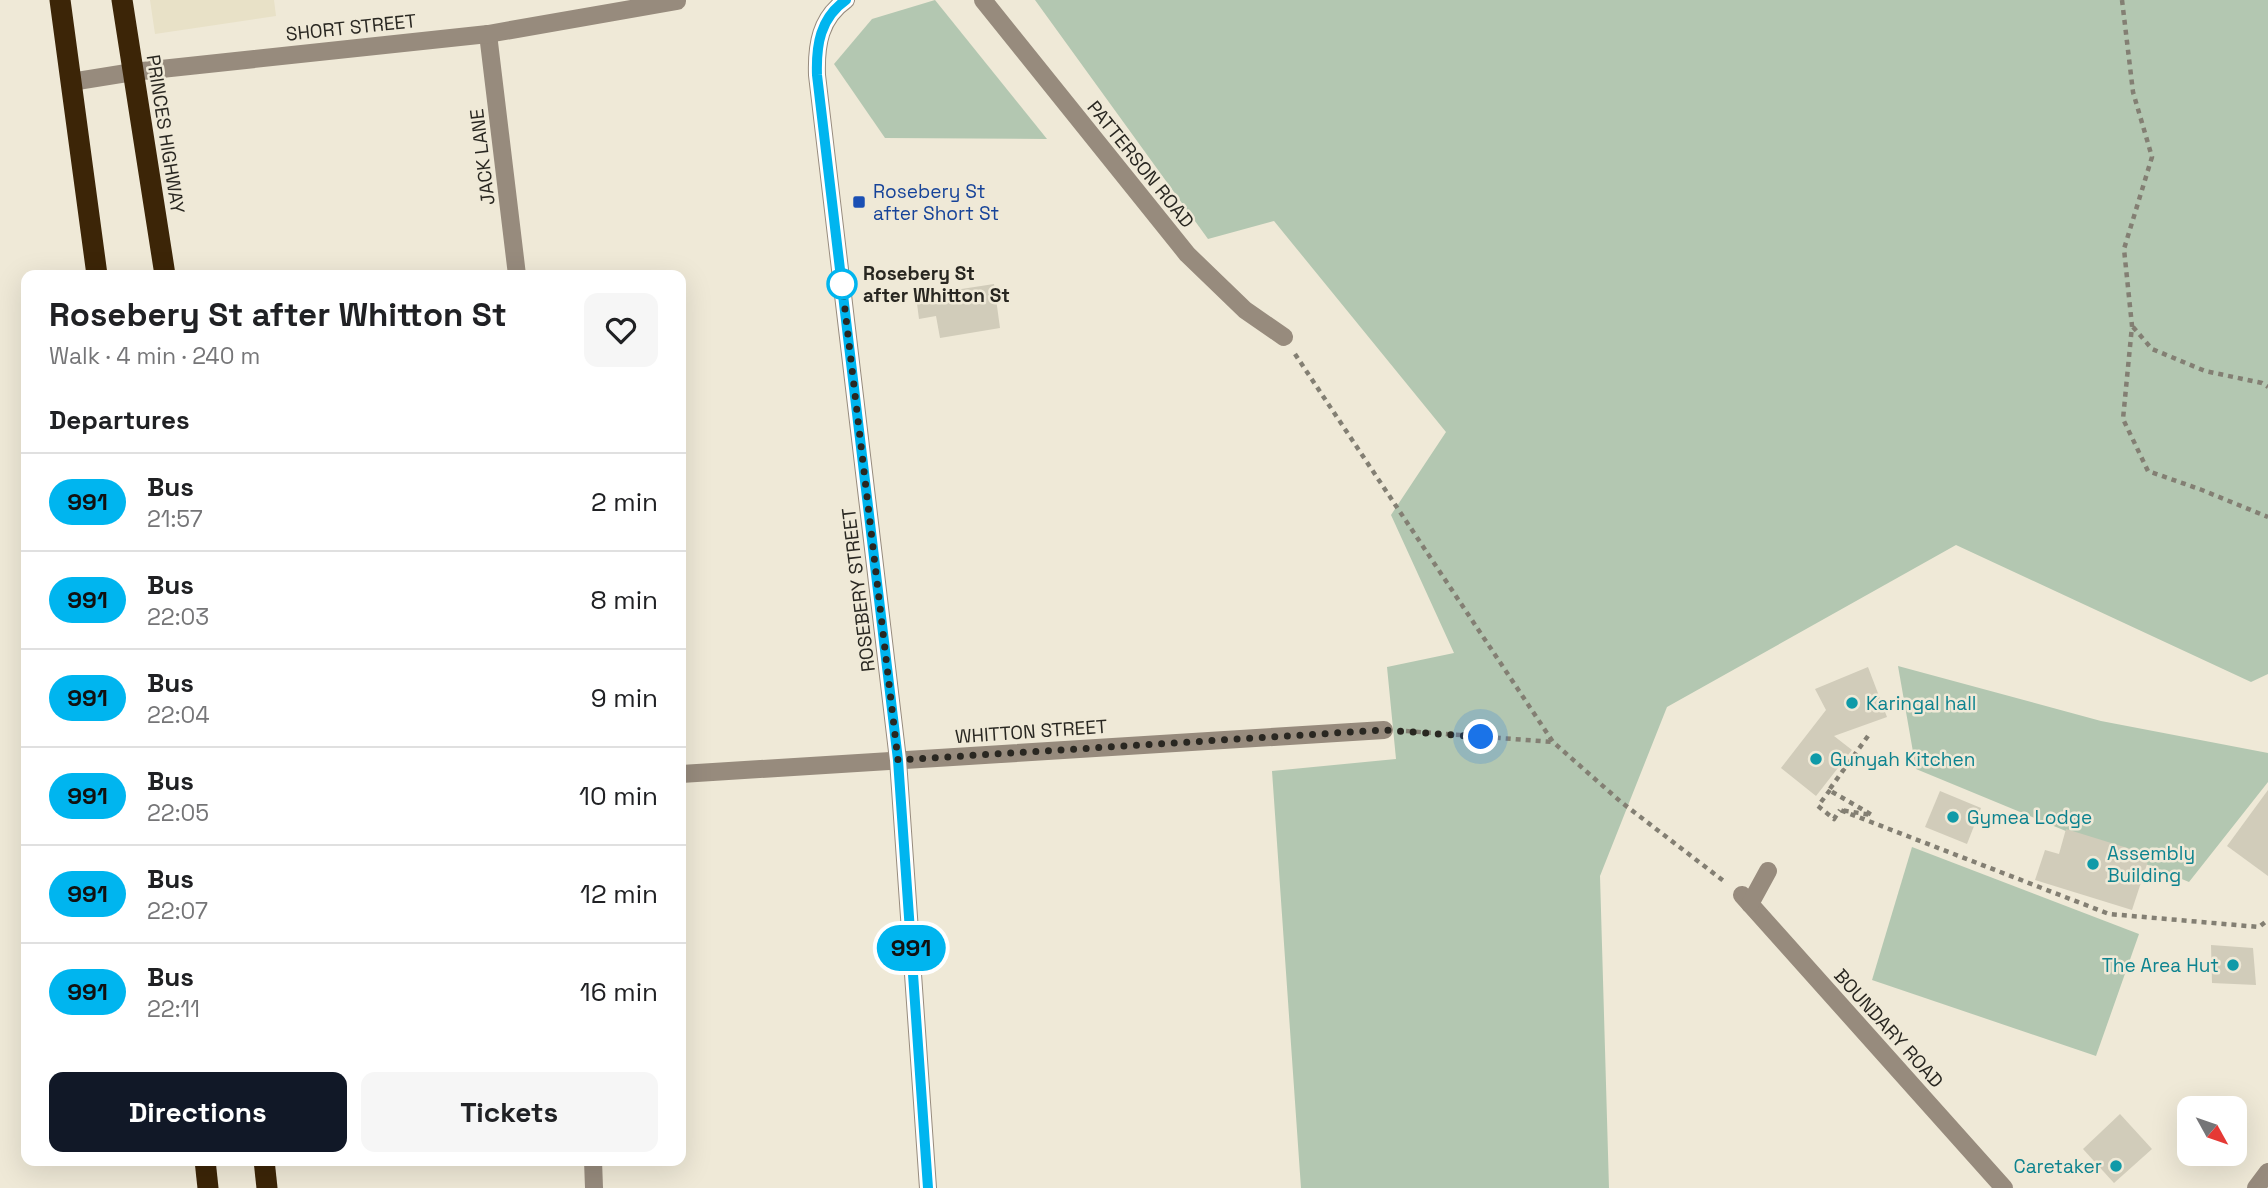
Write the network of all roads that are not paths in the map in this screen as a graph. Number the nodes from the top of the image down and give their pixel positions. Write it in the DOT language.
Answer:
graph roads {
  1 [pos="60,0"];
  2 [pos="122,0"];
  3 [pos="846,0"];
  4 [pos="983,0"];
  5 [pos="677,1"];
  6 [pos="488,34"];
  7 [pos="133,72"];
  8 [pos="71,82"];
  9 [pos="96,270"];
  10 [pos="164,270"];
  11 [pos="516,270"];
  12 [pos="1284,337"];
  13 [pos="1384,730"];
  14 [pos="898,760"];
  15 [pos="686,774"];
  16 [pos="1768,871"];
  17 [pos="206,1166"];
  18 [pos="265,1166"];
  19 [pos="593,1166"];
  20 [pos="2268,1172"];
  21 [pos="208,1188"];
  22 [pos="267,1188"];
  23 [pos="594,1188"];
  24 [pos="928,1188"];
  25 [pos="2004,1188"];
  26 [pos="2256,1188"];
  1 -- 8 [label="highway"];
  2 -- 7 [label="highway, PRINCES HIGHWAY"];
  3 -- 14 [label="street, ROSEBERY STREET"];
  4 -- 12 [label="street, PATTERSON ROAD"];
  5 -- 6 [label="street, SHORT STREET"];
  6 -- 7 [label="street, SHORT STREET"];
  6 -- 11 [label="street, JACK LANE"];
  7 -- 8 [label="street, SHORT STREET"];
  7 -- 10 [label="highway, PRINCES HIGHWAY"];
  8 -- 9 [label="highway"];
  13 -- 14 [label="street, WHITTON STREET"];
  14 -- 15 [label="street, WHITTON STREET"];
  14 -- 24 [label="street, ROSEBERY STREET"];
  16 -- 25 [label="street, BOUNDARY ROAD"];
  17 -- 21 [label="highway"];
  18 -- 22 [label="highway"];
  19 -- 23 [label="street"];
  20 -- 26 [label="street"];
}
